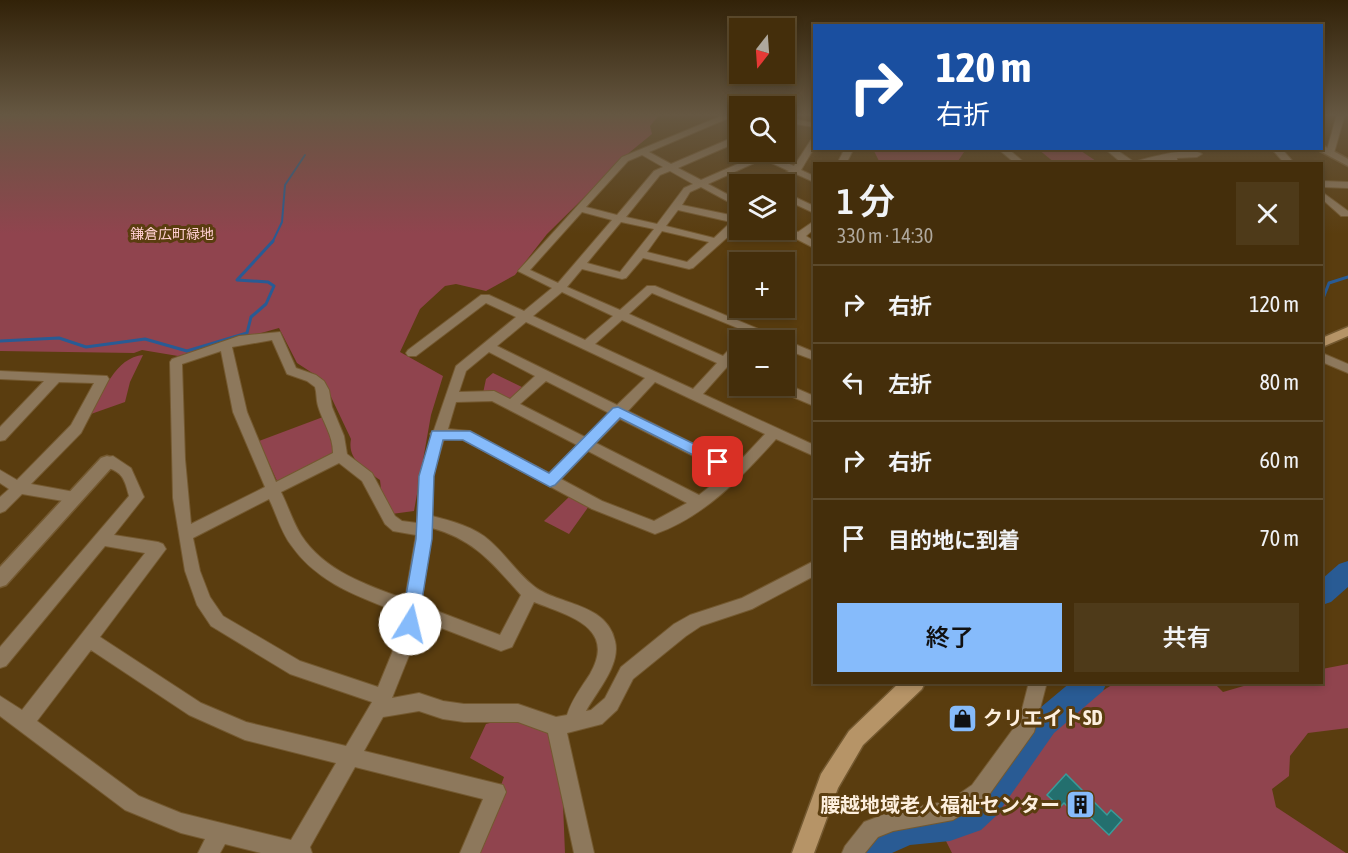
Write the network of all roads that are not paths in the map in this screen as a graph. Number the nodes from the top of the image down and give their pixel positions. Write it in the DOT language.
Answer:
graph roads {
  1 [pos="638,154"];
  2 [pos="645,154"];
  3 [pos="708,154"];
  4 [pos="808,154"];
  5 [pos="1197,154"];
  6 [pos="1331,154"];
  7 [pos="1172,160"];
  8 [pos="748,162"];
  9 [pos="780,162"];
  10 [pos="803,162"];
  11 [pos="1154,162"];
  12 [pos="1348,163"];
  13 [pos="813,164"];
  14 [pos="670,168"];
  15 [pos="796,171"];
  16 [pos="790,174"];
  17 [pos="813,179"];
  18 [pos="701,184"];
  19 [pos="1323,184"];
  20 [pos="1348,185"];
  21 [pos="1323,196"];
  22 [pos="729,197"];
  23 [pos="795,200"];
  24 [pos="675,206"];
  25 [pos="580,209"];
  26 [pos="813,210"];
  27 [pos="1345,214"];
  28 [pos="620,218"];
  29 [pos="729,219"];
  30 [pos="813,225"];
  31 [pos="659,227"];
  32 [pos="729,230"];
  33 [pos="795,235"];
  34 [pos="799,237"];
  35 [pos="716,241"];
  36 [pos="813,244"];
  37 [pos="641,254"];
  38 [pos="581,265"];
  39 [pos="560,288"];
  40 [pos="619,315"];
  41 [pos="525,316"];
  42 [pos="752,330"];
  43 [pos="1348,331"];
  44 [pos="1323,343"];
  45 [pos="226,345"];
  46 [pos="587,345"];
  47 [pos="489,346"];
  48 [pos="795,348"];
  49 [pos="412,353"];
  50 [pos="729,356"];
  51 [pos="813,356"];
  52 [pos="1323,357"];
  53 [pos="724,361"];
  54 [pos="729,363"];
  55 [pos="1348,369"];
  56 [pos="0,375"];
  57 [pos="544,375"];
  58 [pos="654,376"];
  59 [pos="55,378"];
  60 [pos="795,393"];
  61 [pos="694,395"];
  62 [pos="451,397"];
  63 [pos="813,401"];
  64 [pos="511,405"];
  65 [pos="618,412"];
  66 [pos="774,433"];
  67 [pos="437,434"];
  68 [pos="0,436"];
  69 [pos="585,445"];
  70 [pos="813,451"];
  71 [pos="340,456"];
  72 [pos="107,462"];
  73 [pos="738,472"];
  74 [pos="0,476"];
  75 [pos="550,481"];
  76 [pos="19,488"];
  77 [pos="274,490"];
  78 [pos="75,497"];
  79 [pos="700,503"];
  80 [pos="0,507"];
  81 [pos="424,525"];
  82 [pos="186,534"];
  83 [pos="102,539"];
  84 [pos="813,569"];
  85 [pos="0,579"];
  86 [pos="530,593"];
  87 [pos="412,609"];
  88 [pos="90,640"];
  89 [pos="0,660"];
  90 [pos="913,684"];
  91 [pos="1037,684"];
  92 [pos="380,703"];
  93 [pos="0,705"];
  94 [pos="24,723"];
  95 [pos="565,725"];
  96 [pos="350,758"];
  97 [pos="220,834"];
  98 [pos="298,852"];
  99 [pos="208,853"];
  100 [pos="470,853"];
  101 [pos="584,853"];
  102 [pos="803,853"];
  103 [pos="852,853"];
  1 -- 25 [label="street"];
  2 -- 14 [label="street"];
  3 -- 14 [label="street"];
  4 -- 10 [label="street"];
  5 -- 7 [label="street"];
  6 -- 12 [label="street"];
  7 -- 11 [label="street"];
  8 -- 18 [label="street"];
  9 -- 15 [label="street"];
  10 -- 13 [label="street"];
  10 -- 15 [label="street"];
  14 -- 18 [label="street"];
  14 -- 28 [label="street"];
  15 -- 16 [label="street"];
  15 -- 17 [label="street"];
  18 -- 22 [label="street"];
  18 -- 24 [label="street"];
  19 -- 20 [label="street"];
  21 -- 27 [label="street"];
  23 -- 26 [label="street"];
  24 -- 29 [label="street"];
  24 -- 31 [label="street"];
  25 -- 28 [label="street"];
  25 -- 39 [label="street"];
  28 -- 31 [label="street"];
  28 -- 38 [label="street"];
  30 -- 34 [label="street"];
  31 -- 35 [label="street"];
  31 -- 37 [label="street"];
  32 -- 35 [label="street"];
  33 -- 34 [label="street"];
  34 -- 36 [label="street"];
  35 -- 37 [label="street"];
  37 -- 38 [label="street"];
  38 -- 39 [label="street"];
  39 -- 40 [label="street"];
  39 -- 41 [label="street"];
  40 -- 42 [label="street"];
  40 -- 46 [label="street"];
  40 -- 53 [label="street"];
  41 -- 46 [label="street"];
  41 -- 47 [label="street"];
  41 -- 49 [label="street"];
  43 -- 44 [label="main road"];
  45 -- 71 [label="street"];
  45 -- 77 [label="street"];
  45 -- 82 [label="street"];
  46 -- 58 [label="street"];
  47 -- 57 [label="street"];
  47 -- 62 [label="street"];
  48 -- 51 [label="street"];
  50 -- 53 [label="street"];
  52 -- 55 [label="street"];
  53 -- 54 [label="street"];
  53 -- 61 [label="street"];
  56 -- 59 [label="street"];
  57 -- 64 [label="street"];
  57 -- 65 [label="street"];
  58 -- 61 [label="street"];
  58 -- 65 [label="street"];
  59 -- 68 [label="street"];
  59 -- 76 [label="street"];
  60 -- 63 [label="street"];
  61 -- 66 [label="street"];
  62 -- 64 [label="street"];
  62 -- 67 [label="street"];
  64 -- 69 [label="street"];
  65 -- 69 [label="street"];
  65 -- 73 [label="street"];
  66 -- 70 [label="street"];
  66 -- 73 [label="street"];
  67 -- 75 [label="street"];
  67 -- 81 [label="street"];
  69 -- 75 [label="street"];
  69 -- 79 [label="street"];
  71 -- 77 [label="street"];
  71 -- 81 [label="street"];
  72 -- 78 [label="street"];
  72 -- 83 [label="street"];
  73 -- 79 [label="street"];
  74 -- 76 [label="street"];
  75 -- 79 [label="street"];
  76 -- 78 [label="street"];
  76 -- 80 [label="street"];
  77 -- 82 [label="street"];
  77 -- 87 [label="street"];
  78 -- 85 [label="street"];
  81 -- 86 [label="street"];
  81 -- 87 [label="street"];
  82 -- 92 [label="street"];
  83 -- 88 [label="street"];
  83 -- 89 [label="street"];
  84 -- 95 [label="street"];
  86 -- 87 [label="street"];
  86 -- 95 [label="street"];
  87 -- 92 [label="street"];
  88 -- 94 [label="street"];
  88 -- 96 [label="street"];
  90 -- 102 [label="main road"];
  91 -- 103 [label="street"];
  92 -- 95 [label="street"];
  92 -- 96 [label="street"];
  93 -- 94 [label="street"];
  94 -- 97 [label="street"];
  95 -- 101 [label="street"];
  96 -- 98 [label="street"];
  96 -- 100 [label="street"];
  97 -- 98 [label="street"];
  97 -- 99 [label="street"];
}
